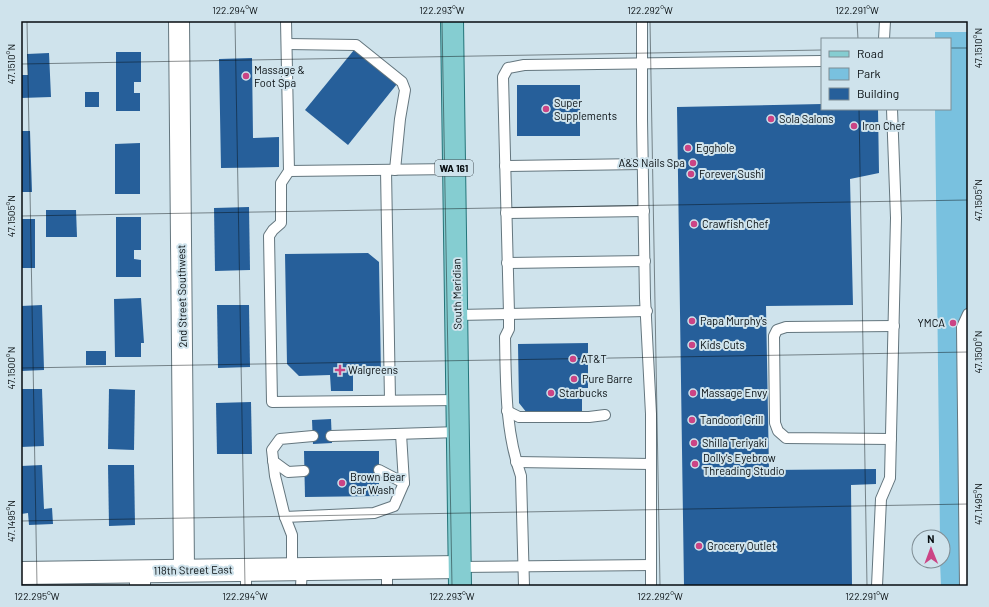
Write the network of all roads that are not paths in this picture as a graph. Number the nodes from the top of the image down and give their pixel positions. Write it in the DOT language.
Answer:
graph roads {
  1 [pos="179,21"];
  2 [pos="286,21"];
  3 [pos="452,21"];
  4 [pos="642,21"];
  5 [pos="885,21"];
  6 [pos="884,38"];
  7 [pos="287,44"];
  8 [pos="821,60"];
  9 [pos="641,63"];
  10 [pos="892,110"];
  11 [pos="642,164"];
  12 [pos="504,166"];
  13 [pos="454,169"];
  14 [pos="391,170"];
  15 [pos="289,171"];
  16 [pos="644,211"];
  17 [pos="506,213"];
  18 [pos="645,260"];
  19 [pos="507,263"];
  20 [pos="647,311"];
  21 [pos="509,313"];
  22 [pos="968,314"];
  23 [pos="457,315"];
  24 [pos="894,326"];
  25 [pos="390,400"];
  26 [pos="459,400"];
  27 [pos="506,411"];
  28 [pos="605,415"];
  29 [pos="459,432"];
  30 [pos="401,434"];
  31 [pos="313,436"];
  32 [pos="331,436"];
  33 [pos="891,439"];
  34 [pos="273,461"];
  35 [pos="516,462"];
  36 [pos="651,464"];
  37 [pos="379,470"];
  38 [pos="304,471"];
  39 [pos="404,484"];
  40 [pos="285,517"];
  41 [pos="651,565"];
  42 [pos="523,567"];
  43 [pos="184,570"];
  44 [pos="21,572"];
  45 [pos="298,574"];
  46 [pos="387,577"];
  47 [pos="460,577"];
  48 [pos="140,578"];
  49 [pos="246,578"];
  50 [pos="524,586"];
  51 [pos="651,586"];
  52 [pos="877,586"];
  53 [pos="965,586"];
  1 -- 43 [label="street, 2nd Street Southwest"];
  2 -- 7 [label="lane"];
  3 -- 13 [label="main road, South Meridian / WA 161"];
  4 -- 9 [label="lane"];
  5 -- 6 [label="lane"];
  7 -- 14 [label="lane"];
  7 -- 15 [label="lane"];
  8 -- 9 [label="lane"];
  9 -- 11 [label="lane"];
  9 -- 12 [label="lane"];
  10 -- 24 [label="lane"];
  11 -- 12 [label="lane"];
  11 -- 16 [label="lane"];
  12 -- 17 [label="lane"];
  13 -- 14 [label="lane"];
  13 -- 23 [label="main road, South Meridian / WA 161"];
  14 -- 15 [label="lane"];
  14 -- 25 [label="lane"];
  15 -- 25 [label="lane"];
  16 -- 17 [label="lane"];
  16 -- 18 [label="lane"];
  17 -- 19 [label="lane"];
  18 -- 19 [label="lane"];
  18 -- 20 [label="lane"];
  19 -- 21 [label="lane"];
  20 -- 21 [label="lane"];
  20 -- 36 [label="lane"];
  21 -- 23 [label="lane"];
  21 -- 27 [label="lane"];
  22 -- 53 [label="lane"];
  23 -- 26 [label="main road, South Meridian / WA 161"];
  24 -- 33 [label="lane"];
  24 -- 33 [label="lane"];
  25 -- 26 [label="lane"];
  26 -- 29 [label="main road, South Meridian / WA 161"];
  27 -- 28 [label="lane"];
  27 -- 35 [label="lane"];
  29 -- 30 [label="lane"];
  29 -- 47 [label="main road, South Meridian / WA 161"];
  30 -- 32 [label="lane"];
  30 -- 39 [label="lane"];
  31 -- 34 [label="lane"];
  33 -- 52 [label="lane"];
  34 -- 38 [label="lane"];
  34 -- 40 [label="lane"];
  35 -- 36 [label="lane"];
  35 -- 42 [label="lane"];
  36 -- 41 [label="lane"];
  37 -- 39 [label="lane"];
  39 -- 40 [label="lane"];
  40 -- 45 [label="lane"];
  41 -- 42 [label="lane"];
  41 -- 51 [label="lane"];
  42 -- 47 [label="lane"];
  42 -- 50 [label="lane"];
  43 -- 48 [label="street, 118th Street East"];
  43 -- 49 [label="street, 118th Street East"];
  44 -- 48 [label="street, 118th Street East"];
  45 -- 46 [label="street, 118th Street East"];
  45 -- 49 [label="street, 118th Street East"];
  46 -- 47 [label="street, 118th Street East"];
}
